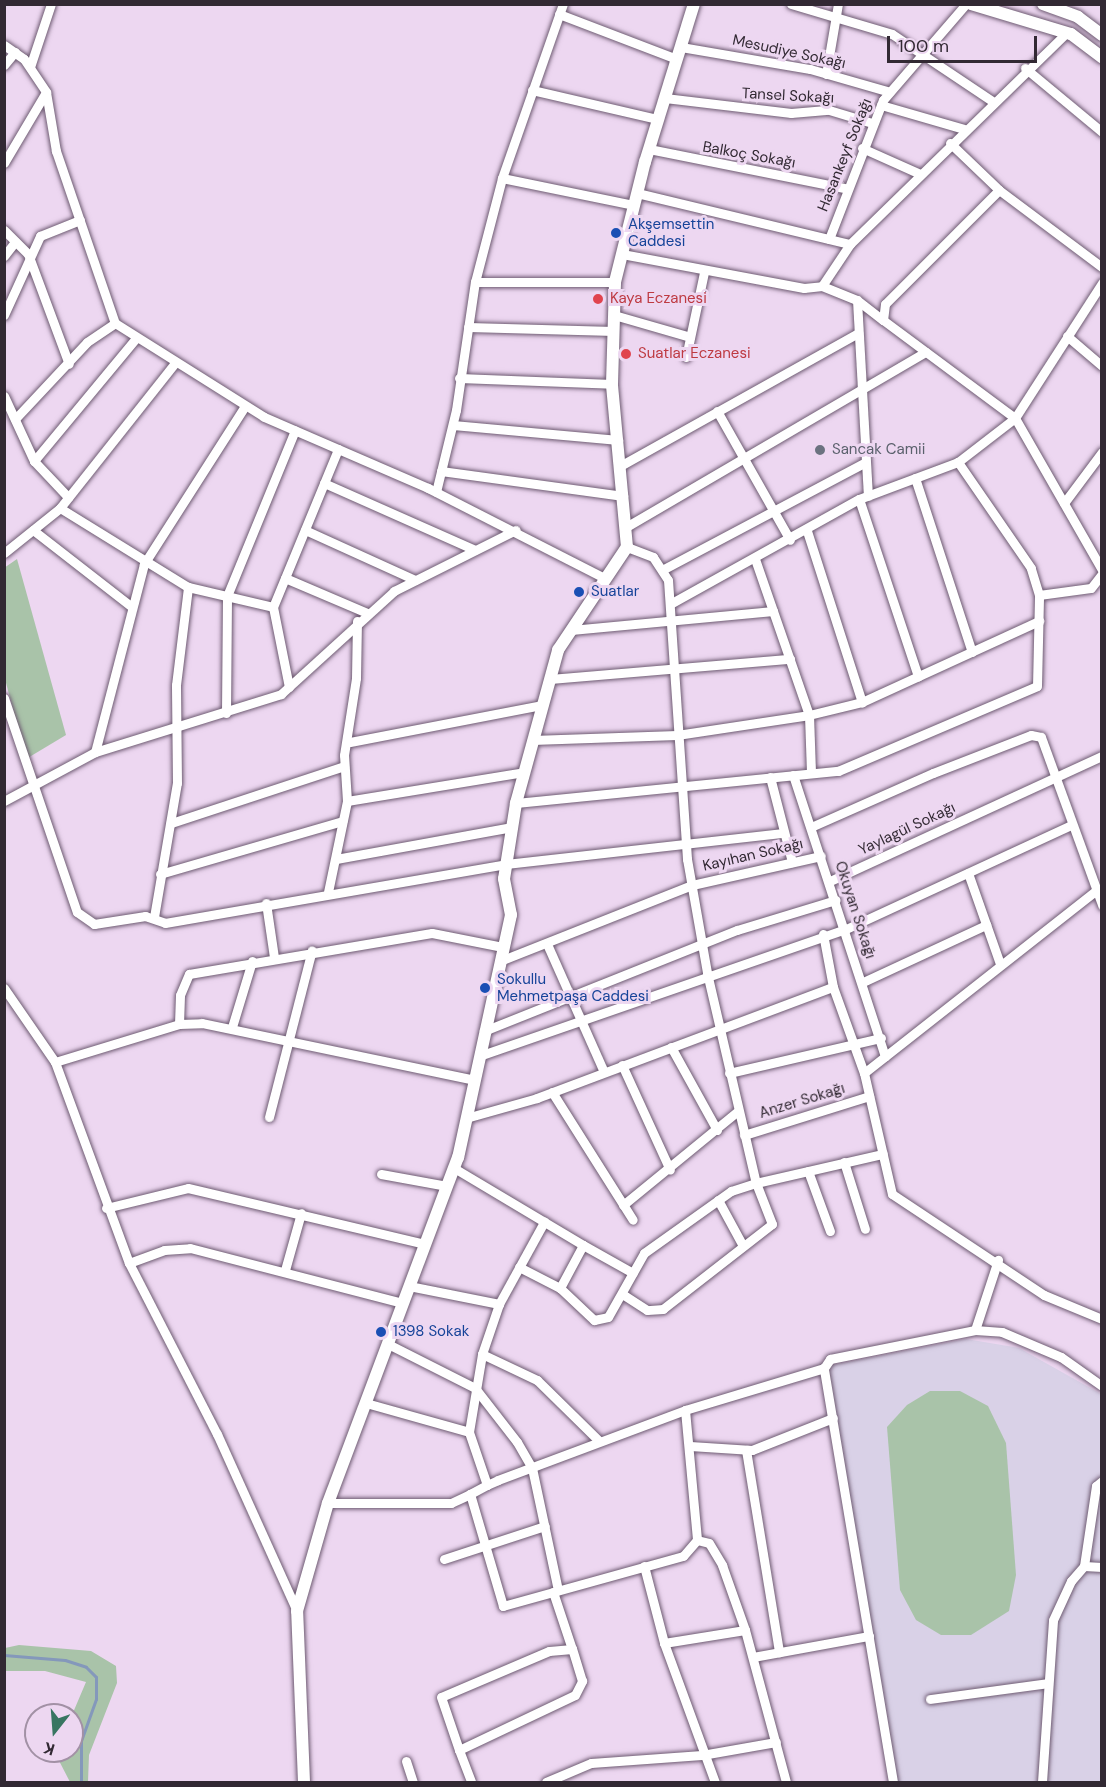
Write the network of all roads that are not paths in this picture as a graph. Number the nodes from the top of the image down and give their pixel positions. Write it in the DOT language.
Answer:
graph roads {
  1 [pos="51,4"];
  2 [pos="563,4"];
  3 [pos="694,4"];
  4 [pos="791,4"];
  5 [pos="838,4"];
  6 [pos="966,4"];
  7 [pos="971,4"];
  8 [pos="1043,4"];
  9 [pos="559,14"];
  10 [pos="836,18"];
  11 [pos="1067,32"];
  12 [pos="1101,35"];
  13 [pos="4,45"];
  14 [pos="681,47"];
  15 [pos="15,52"];
  16 [pos="922,53"];
  17 [pos="1101,57"];
  18 [pos="677,59"];
  19 [pos="4,65"];
  20 [pos="30,67"];
  21 [pos="1025,68"];
  22 [pos="826,74"];
  23 [pos="532,90"];
  24 [pos="46,92"];
  25 [pos="890,92"];
  26 [pos="665,98"];
  27 [pos="992,101"];
  28 [pos="880,105"];
  29 [pos="658,120"];
  30 [pos="872,123"];
  31 [pos="964,129"];
  32 [pos="1101,132"];
  33 [pos="950,143"];
  34 [pos="862,148"];
  35 [pos="649,149"];
  36 [pos="4,163"];
  37 [pos="920,174"];
  38 [pos="502,178"];
  39 [pos="844,188"];
  40 [pos="999,190"];
  41 [pos="636,199"];
  42 [pos="80,220"];
  43 [pos="4,230"];
  44 [pos="829,239"];
  45 [pos="15,242"];
  46 [pos="850,244"];
  47 [pos="28,254"];
  48 [pos="622,254"];
  49 [pos="4,256"];
  50 [pos="1101,267"];
  51 [pos="704,272"];
  52 [pos="475,282"];
  53 [pos="615,282"];
  54 [pos="1101,283"];
  55 [pos="822,286"];
  56 [pos="857,300"];
  57 [pos="4,315"];
  58 [pos="614,315"];
  59 [pos="883,320"];
  60 [pos="115,323"];
  61 [pos="468,327"];
  62 [pos="614,331"];
  63 [pos="858,333"];
  64 [pos="1067,336"];
  65 [pos="690,337"];
  66 [pos="136,338"];
  67 [pos="926,352"];
  68 [pos="686,357"];
  69 [pos="69,364"];
  70 [pos="174,364"];
  71 [pos="1101,366"];
  72 [pos="459,378"];
  73 [pos="612,384"];
  74 [pos="860,388"];
  75 [pos="4,396"];
  76 [pos="245,406"];
  77 [pos="717,411"];
  78 [pos="1015,418"];
  79 [pos="15,419"];
  80 [pos="453,425"];
  81 [pos="295,430"];
  82 [pos="618,440"];
  83 [pos="338,449"];
  84 [pos="1101,452"];
  85 [pos="742,458"];
  86 [pos="33,461"];
  87 [pos="958,462"];
  88 [pos="864,463"];
  89 [pos="620,466"];
  90 [pos="441,471"];
  91 [pos="915,478"];
  92 [pos="324,483"];
  93 [pos="436,492"];
  94 [pos="623,496"];
  95 [pos="68,497"];
  96 [pos="864,498"];
  97 [pos="1064,503"];
  98 [pos="60,508"];
  99 [pos="773,511"];
  100 [pos="626,527"];
  101 [pos="33,530"];
  102 [pos="305,530"];
  103 [pos="516,530"];
  104 [pos="807,531"];
  105 [pos="790,540"];
  106 [pos="627,547"];
  107 [pos="475,550"];
  108 [pos="4,553"];
  109 [pos="755,559"];
  110 [pos="144,564"];
  111 [pos="662,570"];
  112 [pos="1101,572"];
  113 [pos="285,578"];
  114 [pos="605,578"];
  115 [pos="414,580"];
  116 [pos="188,587"];
  117 [pos="1040,595"];
  118 [pos="227,596"];
  119 [pos="670,604"];
  120 [pos="132,607"];
  121 [pos="273,608"];
  122 [pos="773,611"];
  123 [pos="367,613"];
  124 [pos="357,621"];
  125 [pos="1039,621"];
  126 [pos="671,622"];
  127 [pos="571,630"];
  128 [pos="972,652"];
  129 [pos="790,659"];
  130 [pos="674,672"];
  131 [pos="918,676"];
  132 [pos="550,680"];
  133 [pos="289,687"];
  134 [pos="4,698"];
  135 [pos="862,702"];
  136 [pos="542,705"];
  137 [pos="226,713"];
  138 [pos="809,715"];
  139 [pos="177,728"];
  140 [pos="677,735"];
  141 [pos="532,740"];
  142 [pos="350,742"];
  143 [pos="95,752"];
  144 [pos="1101,756"];
  145 [pos="344,766"];
  146 [pos="524,772"];
  147 [pos="811,773"];
  148 [pos="793,775"];
  149 [pos="770,777"];
  150 [pos="1053,777"];
  151 [pos="680,782"];
  152 [pos="33,787"];
  153 [pos="4,801"];
  154 [pos="347,801"];
  155 [pos="516,802"];
  156 [pos="342,821"];
  157 [pos="171,823"];
  158 [pos="1071,825"];
  159 [pos="512,827"];
  160 [pos="811,827"];
  161 [pos="783,833"];
  162 [pos="685,842"];
  163 [pos="821,856"];
  164 [pos="336,859"];
  165 [pos="792,862"];
  166 [pos="506,864"];
  167 [pos="160,873"];
  168 [pos="968,873"];
  169 [pos="830,881"];
  170 [pos="692,885"];
  171 [pos="1095,891"];
  172 [pos="328,892"];
  173 [pos="836,900"];
  174 [pos="266,903"];
  175 [pos="1101,906"];
  176 [pos="154,917"];
  177 [pos="986,925"];
  178 [pos="846,929"];
  179 [pos="823,934"];
  180 [pos="548,944"];
  181 [pos="703,944"];
  182 [pos="503,947"];
  183 [pos="312,950"];
  184 [pos="274,957"];
  185 [pos="252,961"];
  186 [pos="500,961"];
  187 [pos="1000,964"];
  188 [pos="707,973"];
  189 [pos="863,982"];
  190 [pos="833,987"];
  191 [pos="4,988"];
  192 [pos="572,996"];
  193 [pos="583,1020"];
  194 [pos="179,1024"];
  195 [pos="232,1027"];
  196 [pos="719,1028"];
  197 [pos="484,1031"];
  198 [pos="881,1038"];
  199 [pos="289,1040"];
  200 [pos="852,1045"];
  201 [pos="671,1047"];
  202 [pos="478,1056"];
  203 [pos="885,1056"];
  204 [pos="55,1062"];
  205 [pos="622,1065"];
  206 [pos="604,1072"];
  207 [pos="729,1073"];
  208 [pos="864,1073"];
  209 [pos="474,1080"];
  210 [pos="552,1092"];
  211 [pos="869,1096"];
  212 [pos="738,1111"];
  213 [pos="269,1117"];
  214 [pos="466,1118"];
  215 [pos="717,1130"];
  216 [pos="744,1135"];
  217 [pos="883,1154"];
  218 [pos="844,1162"];
  219 [pos="454,1168"];
  220 [pos="670,1170"];
  221 [pos="808,1171"];
  222 [pos="381,1174"];
  223 [pos="756,1183"];
  224 [pos="447,1186"];
  225 [pos="718,1200"];
  226 [pos="623,1205"];
  227 [pos="106,1208"];
  228 [pos="301,1214"];
  229 [pos="633,1220"];
  230 [pos="544,1222"];
  231 [pos="865,1229"];
  232 [pos="830,1231"];
  233 [pos="425,1244"];
  234 [pos="583,1245"];
  235 [pos="743,1246"];
  236 [pos="998,1260"];
  237 [pos="129,1263"];
  238 [pos="519,1267"];
  239 [pos="285,1270"];
  240 [pos="633,1274"];
  241 [pos="409,1286"];
  242 [pos="560,1288"];
  243 [pos="622,1294"];
  244 [pos="403,1303"];
  245 [pos="499,1304"];
  246 [pos="1101,1319"];
  247 [pos="975,1330"];
  248 [pos="388,1344"];
  249 [pos="482,1354"];
  250 [pos="824,1368"];
  251 [pos="1101,1386"];
  252 [pos="475,1388"];
  253 [pos="366,1403"];
  254 [pos="685,1410"];
  255 [pos="832,1418"];
  256 [pos="469,1432"];
  257 [pos="599,1441"];
  258 [pos="690,1446"];
  259 [pos="746,1450"];
  260 [pos="532,1468"];
  261 [pos="1101,1481"];
  262 [pos="487,1485"];
  263 [pos="470,1494"];
  264 [pos="328,1503"];
  265 [pos="545,1526"];
  266 [pos="1097,1528"];
  267 [pos="697,1540"];
  268 [pos="485,1545"];
  269 [pos="444,1559"];
  270 [pos="644,1566"];
  271 [pos="1084,1566"];
  272 [pos="1101,1567"];
  273 [pos="556,1591"];
  274 [pos="297,1611"];
  275 [pos="745,1630"];
  276 [pos="869,1636"];
  277 [pos="664,1643"];
  278 [pos="572,1649"];
  279 [pos="779,1652"];
  280 [pos="753,1656"];
  281 [pos="1048,1683"];
  282 [pos="930,1699"];
  283 [pos="776,1742"];
  284 [pos="459,1750"];
  285 [pos="702,1755"];
  286 [pos="406,1761"];
  287 [pos="304,1782"];
  288 [pos="413,1782"];
  289 [pos="471,1782"];
  290 [pos="546,1782"];
  291 [pos="715,1782"];
  292 [pos="786,1782"];
  293 [pos="893,1782"];
  294 [pos="1042,1782"];
  1 -- 20 [label="street"];
  2 -- 9 [label="street"];
  3 -- 14 [label="street"];
  4 -- 10 [label="street"];
  5 -- 10 [label="street"];
  6 -- 16 [label="street, Hasankeyf Sokağı"];
  7 -- 11 [label="street"];
  8 -- 12 [label="street"];
  9 -- 18 [label="street"];
  9 -- 23 [label="street"];
  10 -- 16 [label="street"];
  10 -- 22 [label="street"];
  11 -- 17 [label="street"];
  11 -- 21 [label="street"];
  13 -- 15 [label="street"];
  14 -- 18 [label="street"];
  14 -- 22 [label="street, Mesudiye Sokağı"];
  15 -- 19 [label="street"];
  15 -- 20 [label="street"];
  16 -- 25 [label="street, Hasankeyf Sokağı"];
  16 -- 27 [label="street"];
  18 -- 26 [label="street"];
  20 -- 24 [label="street"];
  21 -- 27 [label="street"];
  21 -- 32 [label="street"];
  22 -- 25 [label="street, Mesudiye Sokağı"];
  23 -- 29 [label="street"];
  23 -- 38 [label="street"];
  24 -- 36 [label="street"];
  24 -- 42 [label="street"];
  25 -- 28 [label="street, Hasankeyf Sokağı"];
  26 -- 29 [label="street"];
  26 -- 30 [label="street, Tansel Sokağı"];
  27 -- 31 [label="street"];
  28 -- 30 [label="street, Hasankeyf Sokağı"];
  28 -- 31 [label="street"];
  29 -- 35 [label="street"];
  30 -- 34 [label="street, Hasankeyf Sokağı"];
  31 -- 33 [label="street"];
  33 -- 37 [label="street"];
  33 -- 40 [label="street"];
  34 -- 37 [label="street"];
  34 -- 39 [label="street, Hasankeyf Sokağı"];
  35 -- 39 [label="street, Balkoç Sokağı"];
  35 -- 41 [label="street"];
  37 -- 46 [label="street"];
  38 -- 41 [label="street"];
  38 -- 52 [label="street"];
  39 -- 44 [label="street, Hasankeyf Sokağı"];
  40 -- 50 [label="street"];
  40 -- 59 [label="street"];
  41 -- 44 [label="street"];
  41 -- 48 [label="street"];
  42 -- 47 [label="street"];
  42 -- 60 [label="street"];
  43 -- 45 [label="street"];
  44 -- 46 [label="street"];
  45 -- 47 [label="street"];
  45 -- 49 [label="street"];
  46 -- 55 [label="street"];
  47 -- 57 [label="street"];
  47 -- 69 [label="street"];
  48 -- 51 [label="street"];
  48 -- 53 [label="street"];
  51 -- 55 [label="street"];
  51 -- 65 [label="street"];
  52 -- 53 [label="street"];
  52 -- 61 [label="street"];
  53 -- 58 [label="street"];
  54 -- 64 [label="street"];
  55 -- 56 [label="street"];
  56 -- 59 [label="street"];
  56 -- 63 [label="street"];
  58 -- 62 [label="street"];
  58 -- 65 [label="street"];
  59 -- 67 [label="street"];
  60 -- 66 [label="street"];
  60 -- 69 [label="street"];
  61 -- 62 [label="street"];
  61 -- 72 [label="street"];
  62 -- 73 [label="street"];
  63 -- 74 [label="street"];
  63 -- 77 [label="street"];
  64 -- 71 [label="street"];
  64 -- 78 [label="street"];
  65 -- 68 [label="street"];
  66 -- 70 [label="street"];
  66 -- 86 [label="street"];
  67 -- 74 [label="street"];
  67 -- 78 [label="street"];
  69 -- 79 [label="street"];
  70 -- 76 [label="street"];
  70 -- 95 [label="street"];
  72 -- 73 [label="street"];
  72 -- 80 [label="street"];
  73 -- 82 [label="street"];
  74 -- 85 [label="street"];
  74 -- 88 [label="street"];
  75 -- 79 [label="street"];
  76 -- 81 [label="street"];
  76 -- 110 [label="street"];
  77 -- 85 [label="street"];
  77 -- 89 [label="street"];
  78 -- 87 [label="street"];
  78 -- 97 [label="street"];
  79 -- 86 [label="street"];
  80 -- 82 [label="street"];
  80 -- 90 [label="street"];
  81 -- 83 [label="street"];
  81 -- 118 [label="street"];
  82 -- 89 [label="street"];
  83 -- 92 [label="street"];
  83 -- 93 [label="street"];
  84 -- 97 [label="street"];
  85 -- 99 [label="street"];
  85 -- 100 [label="street"];
  86 -- 95 [label="street"];
  87 -- 91 [label="street"];
  87 -- 117 [label="street"];
  88 -- 96 [label="street"];
  88 -- 99 [label="street"];
  89 -- 94 [label="street"];
  90 -- 93 [label="street"];
  90 -- 94 [label="street"];
  91 -- 96 [label="street"];
  91 -- 128 [label="street"];
  92 -- 102 [label="street"];
  92 -- 107 [label="street"];
  93 -- 103 [label="street"];
  94 -- 100 [label="street"];
  95 -- 98 [label="street"];
  96 -- 104 [label="street"];
  96 -- 131 [label="street"];
  97 -- 112 [label="street"];
  98 -- 101 [label="street"];
  98 -- 110 [label="street"];
  99 -- 105 [label="street"];
  99 -- 111 [label="street"];
  100 -- 106 [label="street"];
  101 -- 108 [label="street"];
  101 -- 120 [label="street"];
  102 -- 113 [label="street"];
  102 -- 115 [label="street"];
  103 -- 107 [label="street"];
  103 -- 114 [label="street"];
  104 -- 105 [label="street"];
  104 -- 135 [label="street"];
  105 -- 109 [label="street"];
  106 -- 111 [label="street"];
  106 -- 114 [label="street"];
  107 -- 115 [label="street"];
  109 -- 119 [label="street"];
  109 -- 122 [label="street"];
  110 -- 116 [label="street"];
  110 -- 120 [label="street"];
  111 -- 119 [label="street"];
  112 -- 117 [label="street"];
  113 -- 121 [label="street"];
  113 -- 123 [label="street"];
  114 -- 127 [label="street"];
  115 -- 123 [label="street"];
  116 -- 118 [label="street"];
  116 -- 139 [label="street"];
  117 -- 125 [label="street"];
  118 -- 121 [label="street"];
  118 -- 137 [label="street"];
  119 -- 126 [label="street"];
  120 -- 143 [label="street"];
  121 -- 133 [label="street"];
  122 -- 126 [label="street"];
  122 -- 129 [label="street"];
  123 -- 124 [label="street"];
  124 -- 133 [label="street"];
  124 -- 142 [label="street"];
  125 -- 128 [label="street"];
  125 -- 147 [label="street"];
  126 -- 127 [label="street"];
  126 -- 130 [label="street"];
  127 -- 132 [label="street"];
  128 -- 131 [label="street"];
  129 -- 130 [label="street"];
  129 -- 138 [label="street"];
  130 -- 132 [label="street"];
  130 -- 140 [label="street"];
  131 -- 135 [label="street"];
  132 -- 136 [label="street"];
  133 -- 137 [label="street"];
  134 -- 152 [label="street"];
  135 -- 138 [label="street"];
  136 -- 141 [label="street"];
  136 -- 142 [label="street"];
  137 -- 139 [label="street"];
  138 -- 140 [label="street"];
  138 -- 147 [label="street"];
  139 -- 143 [label="street"];
  139 -- 157 [label="street"];
  140 -- 141 [label="street"];
  140 -- 151 [label="street"];
  141 -- 146 [label="street"];
  142 -- 145 [label="street"];
  143 -- 152 [label="street"];
  144 -- 150 [label="street, Yaylagül Sokağı"];
  145 -- 154 [label="street"];
  145 -- 157 [label="street"];
  146 -- 154 [label="street"];
  146 -- 155 [label="street"];
  147 -- 148 [label="street"];
  148 -- 149 [label="street"];
  148 -- 160 [label="street, Okuyan Sokağı"];
  149 -- 151 [label="street"];
  149 -- 161 [label="street"];
  150 -- 158 [label="street"];
  150 -- 160 [label="street"];
  150 -- 169 [label="street, Yaylagül Sokağı"];
  151 -- 155 [label="street"];
  151 -- 162 [label="street"];
  152 -- 153 [label="street"];
  152 -- 176 [label="street"];
  154 -- 156 [label="street"];
  155 -- 159 [label="street"];
  156 -- 164 [label="street"];
  156 -- 167 [label="street"];
  157 -- 167 [label="street"];
  158 -- 168 [label="street"];
  158 -- 171 [label="street"];
  159 -- 164 [label="street"];
  159 -- 166 [label="street"];
  160 -- 163 [label="street, Okuyan Sokağı"];
  161 -- 162 [label="street"];
  161 -- 165 [label="street"];
  162 -- 166 [label="street"];
  162 -- 170 [label="street"];
  163 -- 165 [label="street, Kayıhan Sokağı"];
  163 -- 169 [label="street, Okuyan Sokağı"];
  164 -- 172 [label="street"];
  165 -- 170 [label="street, Kayıhan Sokağı"];
  166 -- 172 [label="street"];
  166 -- 182 [label="street"];
  167 -- 176 [label="street"];
  168 -- 177 [label="street"];
  168 -- 178 [label="street"];
  169 -- 173 [label="street, Okuyan Sokağı"];
  170 -- 180 [label="street, Kayıhan Sokağı"];
  170 -- 181 [label="street"];
  171 -- 175 [label="street"];
  171 -- 187 [label="street"];
  172 -- 174 [label="street"];
  173 -- 178 [label="street, Okuyan Sokağı"];
  173 -- 181 [label="street"];
  174 -- 176 [label="street"];
  174 -- 184 [label="street"];
  177 -- 187 [label="street"];
  177 -- 189 [label="street"];
  178 -- 179 [label="street"];
  178 -- 189 [label="street, Okuyan Sokağı"];
  179 -- 188 [label="street"];
  179 -- 190 [label="street"];
  180 -- 186 [label="street, Kayıhan Sokağı"];
  180 -- 192 [label="street"];
  181 -- 188 [label="street"];
  181 -- 192 [label="street"];
  182 -- 183 [label="street"];
  182 -- 186 [label="street"];
  183 -- 184 [label="street"];
  183 -- 199 [label="street"];
  184 -- 185 [label="street"];
  185 -- 194 [label="street"];
  185 -- 195 [label="street"];
  186 -- 197 [label="street"];
  187 -- 203 [label="street"];
  188 -- 193 [label="street"];
  188 -- 196 [label="street"];
  189 -- 198 [label="street, Okuyan Sokağı"];
  190 -- 196 [label="street"];
  190 -- 200 [label="street"];
  191 -- 204 [label="street"];
  192 -- 193 [label="street"];
  192 -- 197 [label="street"];
  193 -- 202 [label="street"];
  193 -- 206 [label="street"];
  194 -- 195 [label="street"];
  194 -- 204 [label="street"];
  195 -- 199 [label="street"];
  196 -- 201 [label="street"];
  196 -- 207 [label="street"];
  197 -- 202 [label="street"];
  198 -- 200 [label="street"];
  198 -- 203 [label="street, Okuyan Sokağı"];
  199 -- 209 [label="street"];
  199 -- 213 [label="street"];
  200 -- 207 [label="street"];
  200 -- 208 [label="street"];
  201 -- 205 [label="street"];
  201 -- 215 [label="street"];
  202 -- 209 [label="street"];
  203 -- 208 [label="street"];
  204 -- 227 [label="street"];
  205 -- 206 [label="street"];
  205 -- 220 [label="street"];
  206 -- 210 [label="street"];
  207 -- 212 [label="street"];
  208 -- 211 [label="street"];
  209 -- 214 [label="street"];
  210 -- 214 [label="street"];
  210 -- 226 [label="street"];
  211 -- 216 [label="street, Anzer Sokağı"];
  211 -- 217 [label="street"];
  212 -- 215 [label="street"];
  212 -- 216 [label="street"];
  214 -- 219 [label="street"];
  215 -- 220 [label="street"];
  216 -- 223 [label="street"];
  217 -- 218 [label="street"];
  217 -- 236 [label="street"];
  218 -- 221 [label="street"];
  218 -- 231 [label="street"];
  219 -- 224 [label="street"];
  219 -- 230 [label="street"];
  220 -- 226 [label="street"];
  221 -- 223 [label="street"];
  221 -- 232 [label="street"];
  222 -- 224 [label="street"];
  223 -- 225 [label="street"];
  223 -- 235 [label="street"];
  224 -- 233 [label="street"];
  225 -- 235 [label="street"];
  225 -- 240 [label="street"];
  226 -- 229 [label="street"];
  227 -- 228 [label="street"];
  227 -- 237 [label="street"];
  228 -- 233 [label="street"];
  228 -- 239 [label="street"];
  230 -- 234 [label="street"];
  230 -- 238 [label="street"];
  233 -- 241 [label="street"];
  234 -- 240 [label="street"];
  234 -- 242 [label="street"];
  235 -- 243 [label="street"];
  236 -- 246 [label="street"];
  236 -- 247 [label="street"];
  237 -- 239 [label="street"];
  237 -- 274 [label="street"];
  238 -- 242 [label="street"];
  238 -- 245 [label="street"];
  239 -- 244 [label="street"];
  240 -- 243 [label="street"];
  241 -- 244 [label="street"];
  241 -- 245 [label="street"];
  242 -- 243 [label="street"];
  244 -- 248 [label="street"];
  245 -- 249 [label="street"];
  247 -- 250 [label="street"];
  247 -- 251 [label="street"];
  248 -- 252 [label="street"];
  248 -- 253 [label="street"];
  249 -- 252 [label="street"];
  249 -- 257 [label="street"];
  250 -- 254 [label="street"];
  250 -- 255 [label="street"];
  252 -- 256 [label="street"];
  252 -- 260 [label="street"];
  253 -- 256 [label="street"];
  253 -- 264 [label="street"];
  254 -- 257 [label="street"];
  254 -- 258 [label="street"];
  255 -- 259 [label="street"];
  255 -- 276 [label="street"];
  256 -- 262 [label="street"];
  257 -- 260 [label="street"];
  258 -- 259 [label="street"];
  258 -- 267 [label="street"];
  259 -- 279 [label="street"];
  260 -- 262 [label="street"];
  260 -- 265 [label="street"];
  261 -- 266 [label="street"];
  262 -- 263 [label="street"];
  263 -- 264 [label="street"];
  263 -- 268 [label="street"];
  264 -- 274 [label="street"];
  265 -- 268 [label="street"];
  265 -- 273 [label="street"];
  266 -- 271 [label="street"];
  267 -- 270 [label="street"];
  267 -- 275 [label="street"];
  268 -- 269 [label="street"];
  268 -- 273 [label="street"];
  270 -- 273 [label="street"];
  270 -- 277 [label="street"];
  271 -- 272 [label="street"];
  271 -- 281 [label="street"];
  273 -- 278 [label="street"];
  274 -- 287 [label="street"];
  275 -- 277 [label="street"];
  275 -- 280 [label="street"];
  276 -- 279 [label="street"];
  276 -- 293 [label="street"];
  277 -- 285 [label="street"];
  278 -- 284 [label="street"];
  278 -- 284 [label="street"];
  279 -- 280 [label="street"];
  280 -- 283 [label="street"];
  281 -- 282 [label="street"];
  281 -- 294 [label="street"];
  283 -- 285 [label="street"];
  283 -- 292 [label="street"];
  284 -- 289 [label="street"];
  285 -- 290 [label="street"];
  285 -- 291 [label="street"];
  286 -- 288 [label="street"];
}
